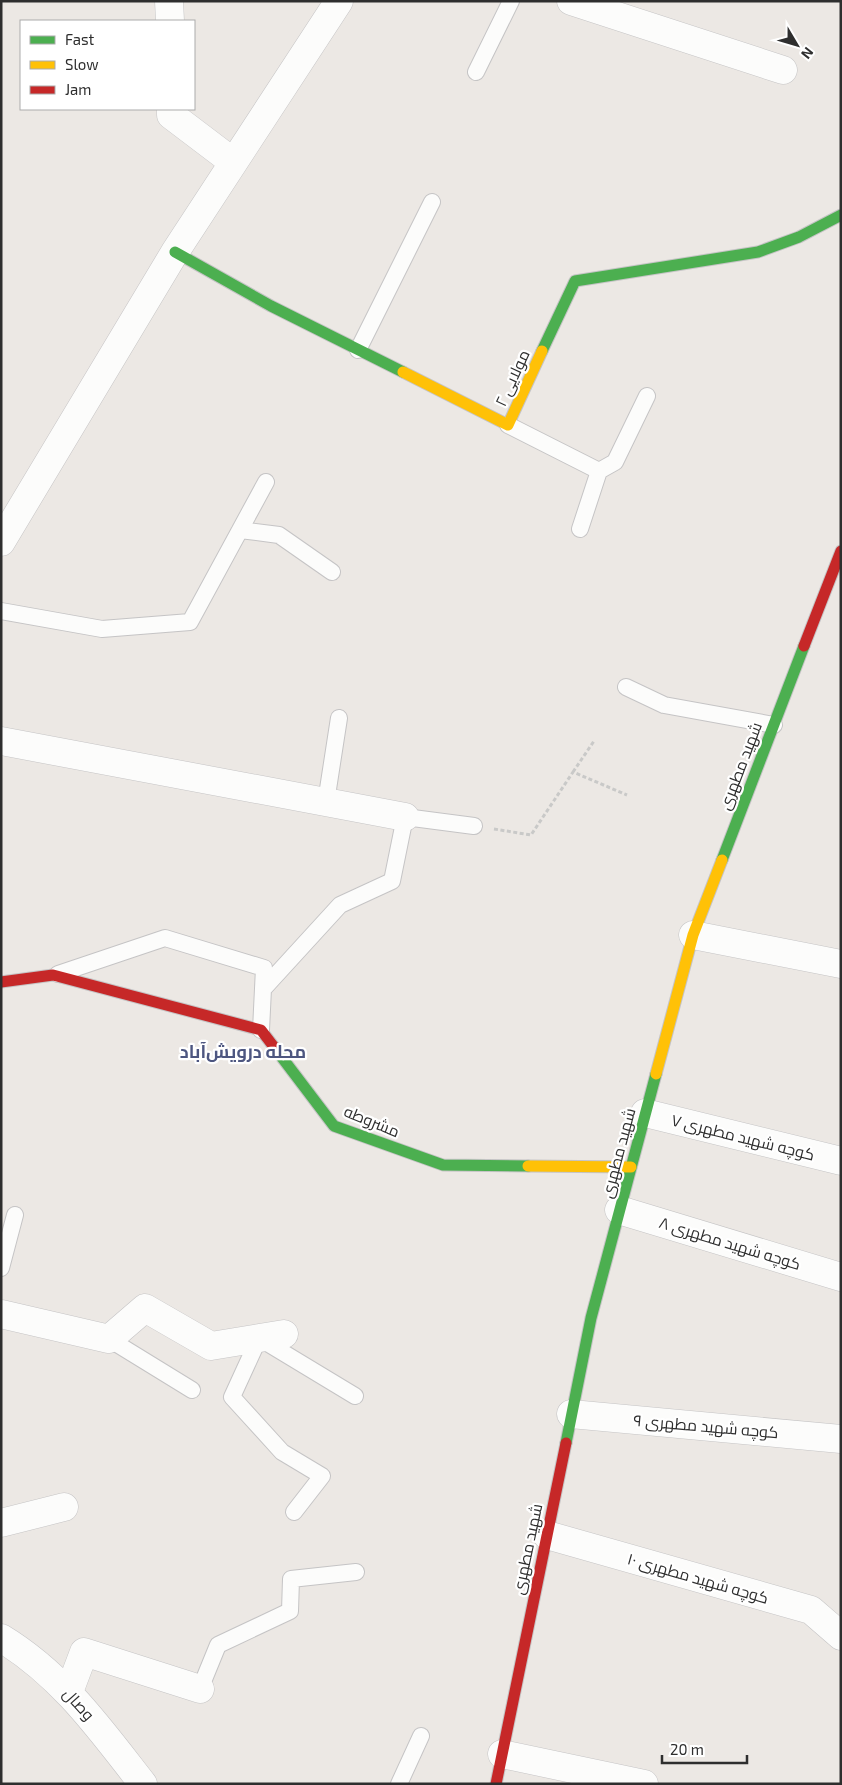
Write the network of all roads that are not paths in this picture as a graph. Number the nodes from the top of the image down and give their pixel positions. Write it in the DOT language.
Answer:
graph roads {
  1 [pos="169,1"];
  2 [pos="339,1"];
  3 [pos="511,1"];
  4 [pos="571,1"];
  5 [pos="170,20"];
  6 [pos="783,70"];
  7 [pos="476,72"];
  8 [pos="171,110"];
  9 [pos="233,162"];
  10 [pos="432,202"];
  11 [pos="841,215"];
  12 [pos="175,252"];
  13 [pos="358,350"];
  14 [pos="647,396"];
  15 [pos="508,425"];
  16 [pos="599,471"];
  17 [pos="266,482"];
  18 [pos="580,529"];
  19 [pos="240,530"];
  20 [pos="1,542"];
  21 [pos="841,551"];
  22 [pos="332,572"];
  23 [pos="1,611"];
  24 [pos="626,686"];
  25 [pos="339,718"];
  26 [pos="774,725"];
  27 [pos="1,741"];
  28 [pos="326,802"];
  29 [pos="405,817"];
  30 [pos="474,826"];
  31 [pos="693,935"];
  32 [pos="841,964"];
  33 [pos="53,975"];
  34 [pos="1,982"];
  35 [pos="265,987"];
  36 [pos="261,1030"];
  37 [pos="646,1113"];
  38 [pos="841,1161"];
  39 [pos="631,1167"];
  40 [pos="619,1210"];
  41 [pos="15,1215"];
  42 [pos="1,1268"];
  43 [pos="841,1276"];
  44 [pos="1,1314"];
  45 [pos="271,1336"];
  46 [pos="109,1339"];
  47 [pos="192,1390"];
  48 [pos="355,1396"];
  49 [pos="571,1414"];
  50 [pos="841,1439"];
  51 [pos="64,1506"];
  52 [pos="294,1512"];
  53 [pos="1,1523"];
  54 [pos="547,1535"];
  55 [pos="356,1572"];
  56 [pos="841,1636"];
  57 [pos="1,1638"];
  58 [pos="200,1689"];
  59 [pos="69,1692"];
  60 [pos="420,1736"];
  61 [pos="502,1754"];
  62 [pos="143,1784"];
  63 [pos="399,1784"];
  64 [pos="496,1784"];
  65 [pos="644,1784"];
  1 -- 5 [label="street"];
  2 -- 9 [label="street"];
  3 -- 7 [label="lane"];
  4 -- 6 [label="street"];
  8 -- 9 [label="street"];
  9 -- 12 [label="street"];
  10 -- 13 [label="lane"];
  11 -- 15 [label="street, مولایی ۲"];
  12 -- 13 [label="street, مولایی ۲"];
  12 -- 20 [label="street"];
  13 -- 15 [label="street, مولایی ۲"];
  14 -- 16 [label="lane"];
  15 -- 16 [label="lane"];
  16 -- 18 [label="lane"];
  17 -- 19 [label="lane"];
  19 -- 22 [label="lane"];
  19 -- 23 [label="lane"];
  21 -- 26 [label="street, شهید مطهری"];
  24 -- 26 [label="lane"];
  25 -- 28 [label="lane"];
  26 -- 31 [label="street, شهید مطهری"];
  27 -- 28 [label="street"];
  28 -- 29 [label="street"];
  29 -- 30 [label="lane"];
  29 -- 35 [label="lane"];
  31 -- 32 [label="street"];
  31 -- 37 [label="street, شهید مطهری"];
  33 -- 34 [label="street"];
  33 -- 35 [label="lane"];
  33 -- 36 [label="street"];
  35 -- 36 [label="lane"];
  36 -- 39 [label="street, مشروطه"];
  37 -- 38 [label="street, کوچه شهید مطهری ۷"];
  37 -- 39 [label="street, شهید مطهری"];
  39 -- 40 [label="street, شهید مطهری"];
  40 -- 43 [label="street, کوچه شهید مطهری ۸"];
  40 -- 49 [label="street, شهید مطهری"];
  41 -- 42 [label="lane"];
  44 -- 46 [label="street"];
  45 -- 46 [label="street"];
  45 -- 48 [label="lane"];
  45 -- 52 [label="lane"];
  46 -- 47 [label="lane"];
  49 -- 50 [label="street, کوچه شهید مطهری ۹"];
  49 -- 54 [label="street, شهید مطهری"];
  51 -- 53 [label="street"];
  54 -- 56 [label="street, کوچه شهید مطهری ۱۰"];
  54 -- 61 [label="street, شهید مطهری"];
  55 -- 58 [label="lane"];
  57 -- 59 [label="street, وصال"];
  58 -- 59 [label="street"];
  59 -- 62 [label="street, وصال"];
  60 -- 63 [label="lane"];
  61 -- 64 [label="street, شهید مطهری"];
  61 -- 65 [label="street"];
}
